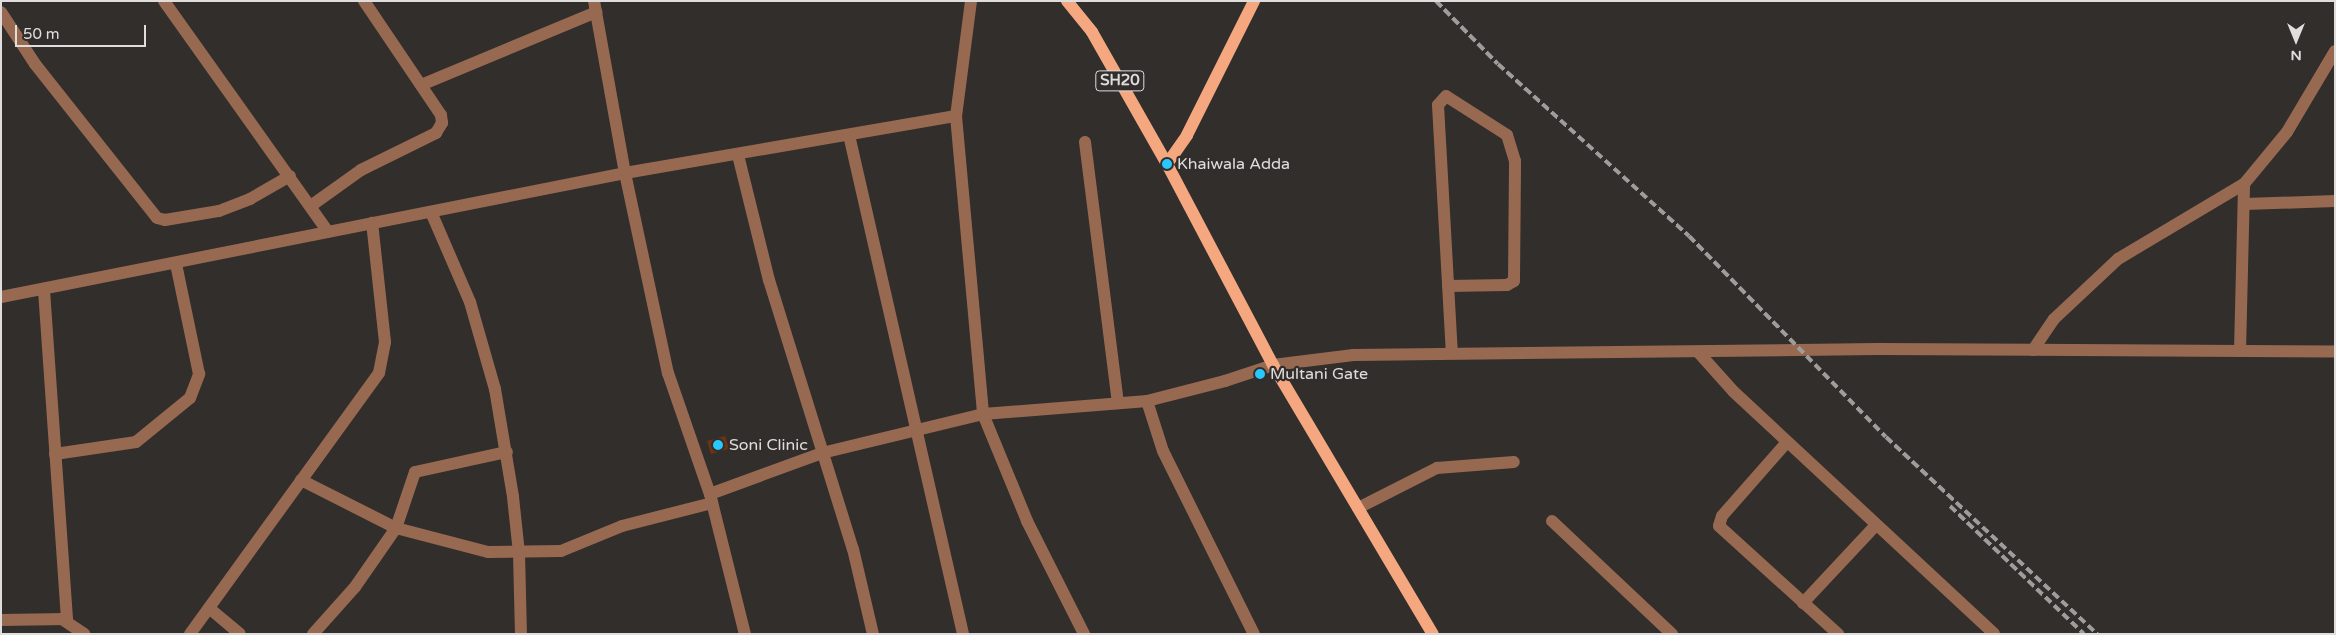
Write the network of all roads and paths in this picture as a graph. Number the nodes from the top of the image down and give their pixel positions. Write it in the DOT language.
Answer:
graph roads {
  1 [pos="164,1"];
  2 [pos="364,1"];
  3 [pos="971,1"];
  4 [pos="1067,1"];
  5 [pos="1254,1"];
  6 [pos="595,7"];
  7 [pos="1,12"];
  8 [pos="2335,51"];
  9 [pos="421,85"];
  10 [pos="956,116"];
  11 [pos="849,135"];
  12 [pos="1085,142"];
  13 [pos="738,155"];
  14 [pos="1167,164"];
  15 [pos="625,173"];
  16 [pos="290,176"];
  17 [pos="2244,184"];
  18 [pos="2335,201"];
  19 [pos="2245,204"];
  20 [pos="312,205"];
  21 [pos="431,212"];
  22 [pos="372,223"];
  23 [pos="328,232"];
  24 [pos="176,264"];
  25 [pos="1448,286"];
  26 [pos="44,290"];
  27 [pos="1,298"];
  28 [pos="2033,350"];
  29 [pos="2240,351"];
  30 [pos="2335,352"];
  31 [pos="1452,353"];
  32 [pos="1699,353"];
  33 [pos="1273,365"];
  34 [pos="1147,401"];
  35 [pos="1118,403"];
  36 [pos="983,414"];
  37 [pos="917,428"];
  38 [pos="1787,442"];
  39 [pos="507,452"];
  40 [pos="822,453"];
  41 [pos="56,454"];
  42 [pos="1514,462"];
  43 [pos="301,480"];
  44 [pos="711,499"];
  45 [pos="1358,508"];
  46 [pos="1552,521"];
  47 [pos="1876,525"];
  48 [pos="396,528"];
  49 [pos="519,552"];
  50 [pos="1803,603"];
  51 [pos="209,608"];
  52 [pos="62,619"];
  53 [pos="1,620"];
  54 [pos="1665,632"];
  55 [pos="84,634"];
  56 [pos="190,634"];
  57 [pos="240,634"];
  58 [pos="313,634"];
  59 [pos="521,634"];
  60 [pos="745,634"];
  61 [pos="873,634"];
  62 [pos="963,634"];
  63 [pos="1084,634"];
  64 [pos="1254,634"];
  65 [pos="1433,634"];
  66 [pos="1838,634"];
  67 [pos="1994,634"];
  1 -- 16 [label="street"];
  2 -- 9 [label="street"];
  3 -- 10 [label="street"];
  4 -- 14 [label="main road, SH20"];
  5 -- 14 [label="main road"];
  6 -- 9 [label="street"];
  6 -- 15 [label="street"];
  7 -- 16 [label="street"];
  8 -- 17 [label="street"];
  9 -- 20 [label="street"];
  10 -- 11 [label="street"];
  10 -- 36 [label="street"];
  11 -- 13 [label="street"];
  11 -- 37 [label="street"];
  12 -- 35 [label="street"];
  13 -- 15 [label="street"];
  13 -- 40 [label="street"];
  14 -- 33 [label="main road"];
  15 -- 21 [label="street"];
  15 -- 44 [label="street"];
  16 -- 20 [label="street"];
  17 -- 19 [label="street"];
  17 -- 28 [label="street"];
  18 -- 19 [label="street"];
  19 -- 29 [label="street"];
  20 -- 23 [label="street"];
  21 -- 22 [label="street"];
  21 -- 39 [label="street"];
  22 -- 23 [label="street"];
  22 -- 43 [label="street"];
  23 -- 24 [label="street"];
  24 -- 26 [label="street"];
  24 -- 41 [label="street"];
  25 -- 25 [label="street"];
  25 -- 31 [label="street"];
  26 -- 27 [label="street"];
  26 -- 41 [label="street"];
  28 -- 29 [label="street"];
  28 -- 32 [label="street"];
  29 -- 30 [label="street"];
  31 -- 32 [label="street"];
  31 -- 33 [label="street"];
  32 -- 38 [label="street"];
  33 -- 34 [label="street"];
  33 -- 45 [label="main road"];
  34 -- 35 [label="street"];
  34 -- 64 [label="street"];
  35 -- 36 [label="street"];
  36 -- 37 [label="street"];
  36 -- 63 [label="street"];
  37 -- 40 [label="street"];
  37 -- 62 [label="street"];
  38 -- 47 [label="street"];
  38 -- 50 [label="street"];
  39 -- 48 [label="street"];
  39 -- 49 [label="street"];
  40 -- 44 [label="street"];
  40 -- 61 [label="street"];
  41 -- 52 [label="street"];
  42 -- 45 [label="street"];
  43 -- 48 [label="street"];
  43 -- 51 [label="street"];
  44 -- 49 [label="street"];
  44 -- 60 [label="street"];
  45 -- 65 [label="main road"];
  46 -- 54 [label="street"];
  47 -- 50 [label="street"];
  47 -- 67 [label="street"];
  48 -- 49 [label="street"];
  48 -- 58 [label="street"];
  49 -- 59 [label="street"];
  50 -- 66 [label="street"];
  51 -- 56 [label="street"];
  51 -- 57 [label="street"];
  52 -- 53 [label="street"];
  52 -- 55 [label="street"];
}
